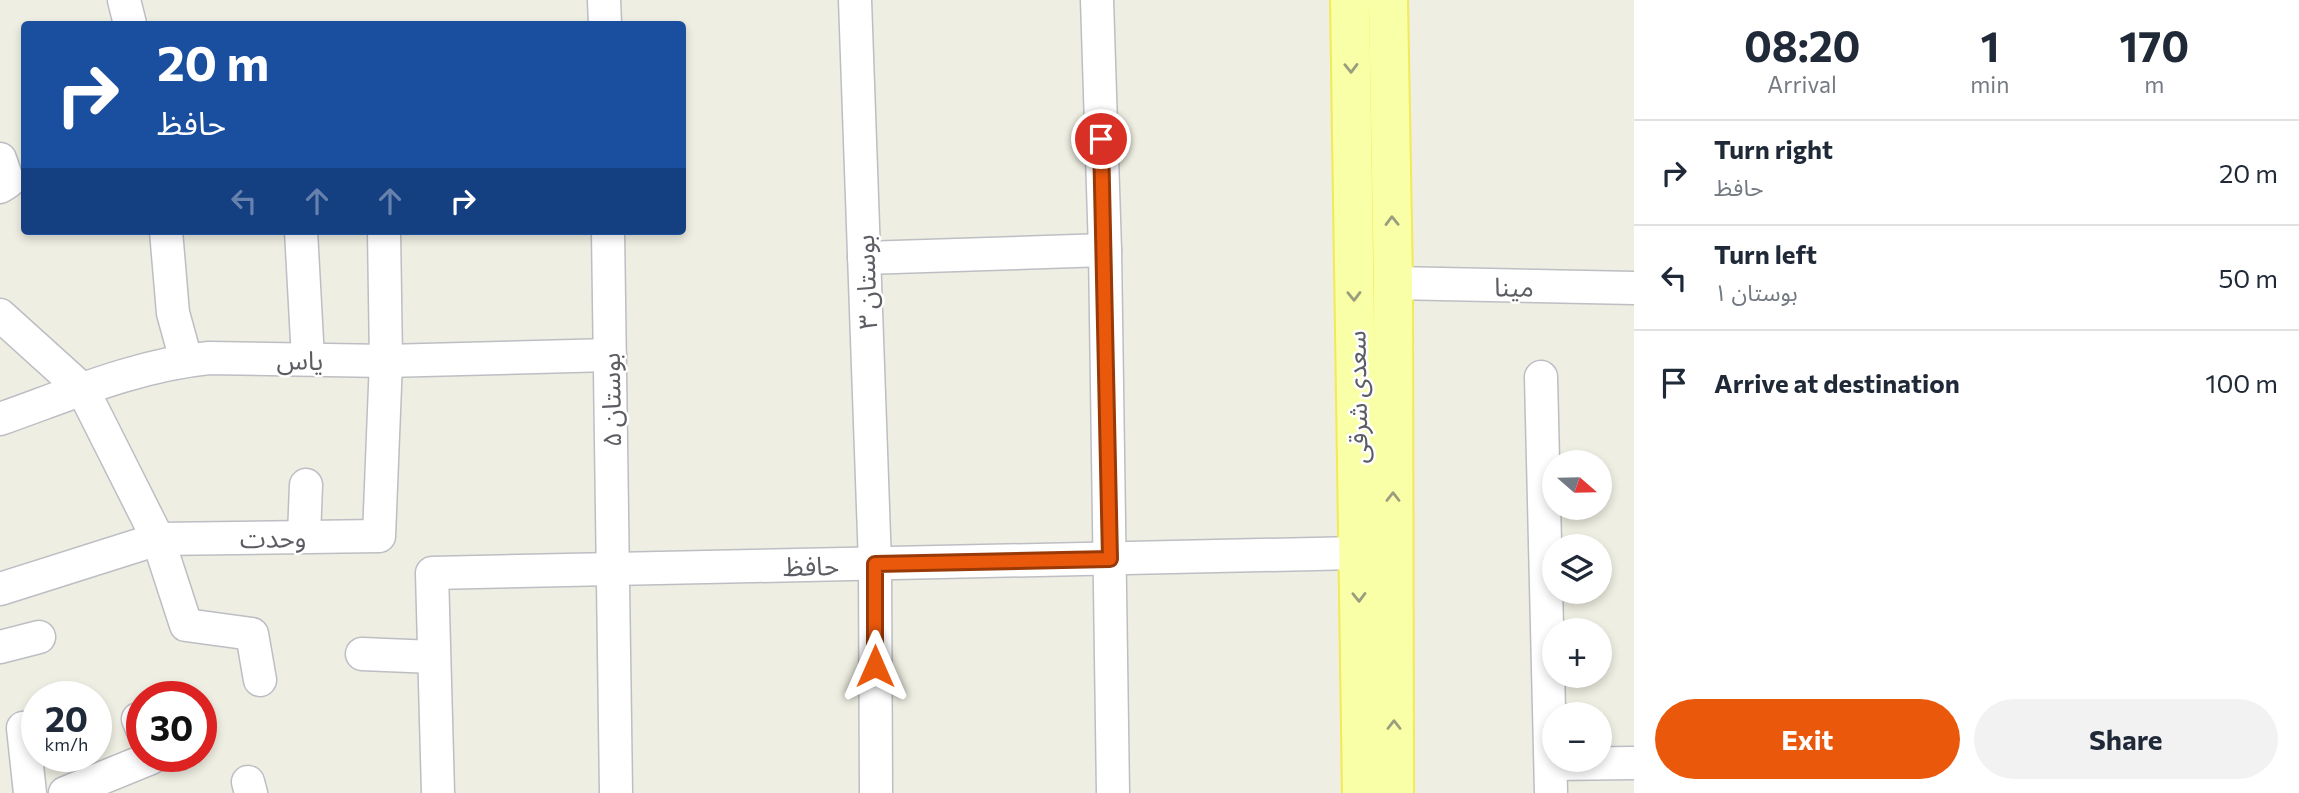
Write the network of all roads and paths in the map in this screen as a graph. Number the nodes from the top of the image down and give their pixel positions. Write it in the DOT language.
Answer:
graph roads {
  1 [pos="124,0"];
  2 [pos="604,0"];
  3 [pos="855,0"];
  4 [pos="1097,0"];
  5 [pos="1350,0"];
  6 [pos="1388,0"];
  7 [pos="129,21"];
  8 [pos="604,21"];
  9 [pos="0,159"];
  10 [pos="0,187"];
  11 [pos="166,235"];
  12 [pos="301,235"];
  13 [pos="384,235"];
  14 [pos="608,235"];
  15 [pos="1105,250"];
  16 [pos="864,258"];
  17 [pos="1393,284"];
  18 [pos="1634,288"];
  19 [pos="0,316"];
  20 [pos="610,355"];
  21 [pos="308,359"];
  22 [pos="186,360"];
  23 [pos="386,361"];
  24 [pos="1541,377"];
  25 [pos="83,390"];
  26 [pos="0,419"];
  27 [pos="306,485"];
  28 [pos="304,536"];
  29 [pos="158,539"];
  30 [pos="1358,553"];
  31 [pos="1110,559"];
  32 [pos="875,564"];
  33 [pos="613,569"];
  34 [pos="0,589"];
  35 [pos="39,637"];
  36 [pos="0,648"];
  37 [pos="362,654"];
  38 [pos="433,657"];
  39 [pos="260,680"];
  40 [pos="1634,763"];
  41 [pos="126,768"];
  42 [pos="28,772"];
  43 [pos="1551,778"];
  44 [pos="30,793"];
  45 [pos="65,793"];
  46 [pos="438,793"];
  47 [pos="616,793"];
  48 [pos="876,793"];
  49 [pos="1113,793"];
  50 [pos="1362,793"];
  51 [pos="1394,793"];
  1 -- 7 [label="street"];
  2 -- 8 [label="street"];
  3 -- 16 [label="street, بوستان ۳"];
  4 -- 15 [label="street"];
  5 -- 30 [label="main road, سعدی شرقی, one-way"];
  17 -- 6 [label="main road, سعدی شرقی, one-way"];
  9 -- 10 [label="street"];
  11 -- 22 [label="street"];
  12 -- 21 [label="street"];
  13 -- 23 [label="street"];
  14 -- 20 [label="street, بوستان ۵"];
  15 -- 16 [label="street"];
  15 -- 31 [label="street"];
  16 -- 32 [label="street, بوستان ۳"];
  17 -- 18 [label="street, مینا"];
  51 -- 17 [label="main road, سعدی شرقی, one-way"];
  19 -- 25 [label="street"];
  20 -- 23 [label="street, یاس"];
  20 -- 33 [label="street, بوستان ۵"];
  21 -- 22 [label="street, یاس"];
  21 -- 23 [label="street, یاس"];
  22 -- 25 [label="street, یاس"];
  23 -- 28 [label="street, وحدت"];
  24 -- 43 [label="street"];
  25 -- 26 [label="street, یاس"];
  25 -- 29 [label="street"];
  27 -- 28 [label="street"];
  28 -- 29 [label="street, وحدت"];
  29 -- 34 [label="street, وحدت"];
  29 -- 39 [label="street"];
  30 -- 31 [label="street, حافظ"];
  30 -- 50 [label="main road, سعدی شرقی, one-way"];
  31 -- 32 [label="street, حافظ"];
  31 -- 49 [label="street"];
  32 -- 33 [label="street, حافظ"];
  32 -- 48 [label="street, بوستان ۳"];
  33 -- 38 [label="street, حافظ"];
  33 -- 47 [label="street, بوستان ۵"];
  35 -- 36 [label="street"];
  37 -- 38 [label="street"];
  38 -- 46 [label="street"];
  40 -- 43 [label="street"];
  41 -- 45 [label="street"];
  42 -- 44 [label="street"];
}
